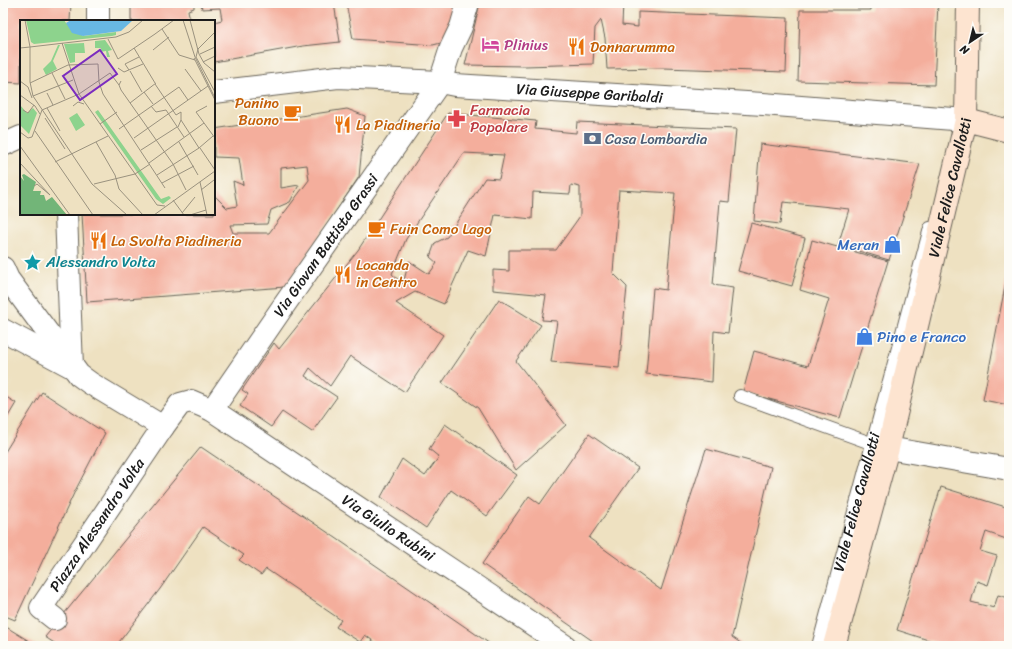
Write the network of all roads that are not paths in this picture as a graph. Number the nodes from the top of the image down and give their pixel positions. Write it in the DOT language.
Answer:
graph roads {
  1 [pos="98,3"];
  2 [pos="468,3"];
  3 [pos="968,3"];
  4 [pos="98,20"];
  5 [pos="440,82"];
  6 [pos="215,92"];
  7 [pos="966,120"];
  8 [pos="1009,131"];
  9 [pos="20,137"];
  10 [pos="3,145"];
  11 [pos="66,215"];
  12 [pos="3,268"];
  13 [pos="3,330"];
  14 [pos="72,367"];
  15 [pos="740,396"];
  16 [pos="212,410"];
  17 [pos="163,427"];
  18 [pos="880,446"];
  19 [pos="1009,469"];
  20 [pos="55,619"];
  21 [pos="565,646"];
  22 [pos="818,646"];
  23 [pos="834,646"];
  1 -- 4 [label="street"];
  2 -- 5 [label="street, Via Giovan Battista Grassi"];
  3 -- 7 [label="street, Viale Felice Cavallotti"];
  5 -- 6 [label="street, Via Giuseppe Garibaldi"];
  5 -- 7 [label="street, Via Giuseppe Garibaldi"];
  5 -- 16 [label="street, Via Giovan Battista Grassi"];
  7 -- 8 [label="street"];
  7 -- 18 [label="street, Viale Felice Cavallotti"];
  9 -- 10 [label="street"];
  11 -- 14 [label="street"];
  12 -- 14 [label="street"];
  13 -- 14 [label="street"];
  14 -- 17 [label="street"];
  15 -- 18 [label="lane"];
  16 -- 17 [label="street, Piazza Alessandro Volta"];
  16 -- 21 [label="street, Via Giulio Rubini"];
  17 -- 20 [label="street, Piazza Alessandro Volta"];
  18 -- 19 [label="street"];
  18 -- 22 [label="lane, Viale Felice Cavallotti"];
  18 -- 23 [label="street, Viale Felice Cavallotti"];
}
